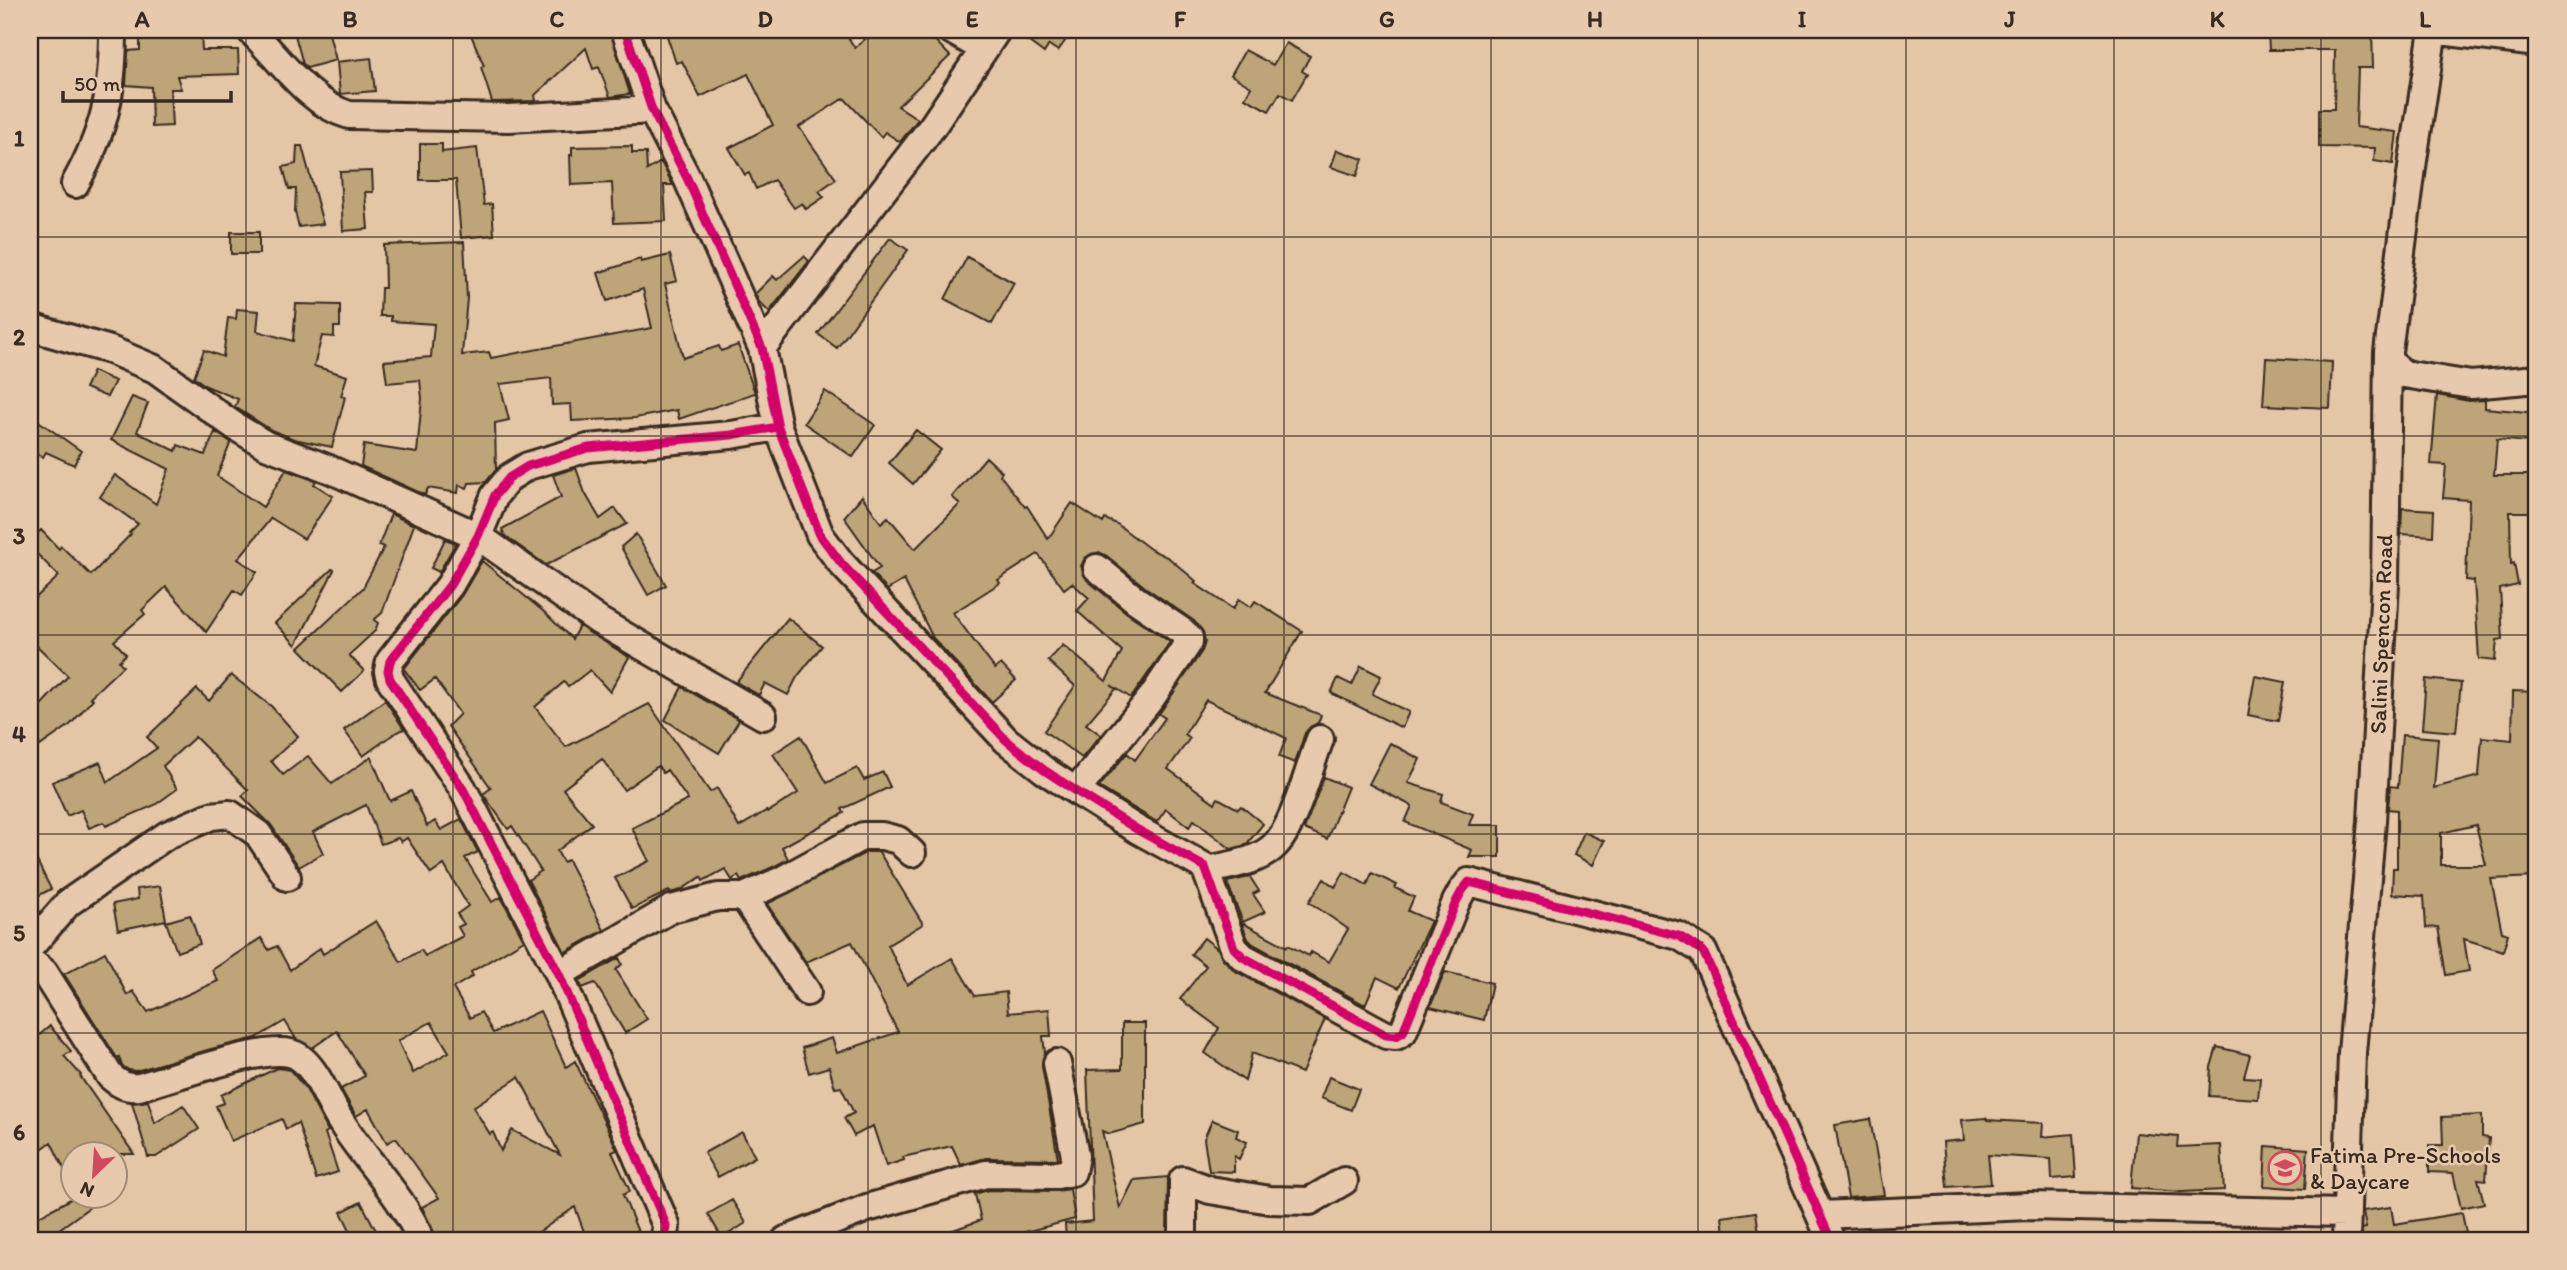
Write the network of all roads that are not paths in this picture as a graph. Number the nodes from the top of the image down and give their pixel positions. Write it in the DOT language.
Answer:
graph roads {
  1 [pos="113,30"];
  2 [pos="250,30"];
  3 [pos="625,30"];
  4 [pos="951,30"];
  5 [pos="2433,30"];
  6 [pos="991,39"];
  7 [pos="2537,43"];
  8 [pos="652,110"];
  9 [pos="75,184"];
  10 [pos="30,327"];
  11 [pos="762,348"];
  12 [pos="2388,361"];
  13 [pos="2537,379"];
  14 [pos="778,427"];
  15 [pos="478,536"];
  16 [pos="1097,568"];
  17 [pos="763,716"];
  18 [pos="1320,739"];
  19 [pos="1076,791"];
  20 [pos="912,853"];
  21 [pos="1208,870"];
  22 [pos="287,877"];
  23 [pos="744,897"];
  24 [pos="30,947"];
  25 [pos="30,961"];
  26 [pos="559,974"];
  27 [pos="807,992"];
  28 [pos="1057,1063"];
  29 [pos="1344,1181"];
  30 [pos="2345,1213"];
  31 [pos="1820,1215"];
  32 [pos="421,1240"];
  33 [pos="666,1240"];
  34 [pos="786,1240"];
  35 [pos="1183,1240"];
  36 [pos="1831,1240"];
  37 [pos="2346,1240"];
  1 -- 9 [label="street"];
  2 -- 8 [label="street"];
  3 -- 8 [label="street"];
  4 -- 6 [label="street"];
  5 -- 7 [label="street"];
  5 -- 12 [label="street, Salini Spencon Road"];
  6 -- 11 [label="street"];
  8 -- 11 [label="street"];
  10 -- 15 [label="street"];
  11 -- 14 [label="street"];
  12 -- 13 [label="street"];
  12 -- 30 [label="street, Salini Spencon Road"];
  14 -- 15 [label="street"];
  14 -- 19 [label="street"];
  15 -- 17 [label="street"];
  15 -- 26 [label="street"];
  16 -- 19 [label="street"];
  18 -- 21 [label="street"];
  19 -- 21 [label="street"];
  20 -- 23 [label="street"];
  21 -- 31 [label="street"];
  22 -- 24 [label="street"];
  23 -- 26 [label="street"];
  23 -- 27 [label="street"];
  25 -- 32 [label="street"];
  26 -- 33 [label="street"];
  28 -- 34 [label="street"];
  29 -- 35 [label="street"];
  30 -- 31 [label="street"];
  30 -- 37 [label="street, Salini Spencon Road"];
  31 -- 36 [label="street"];
}
